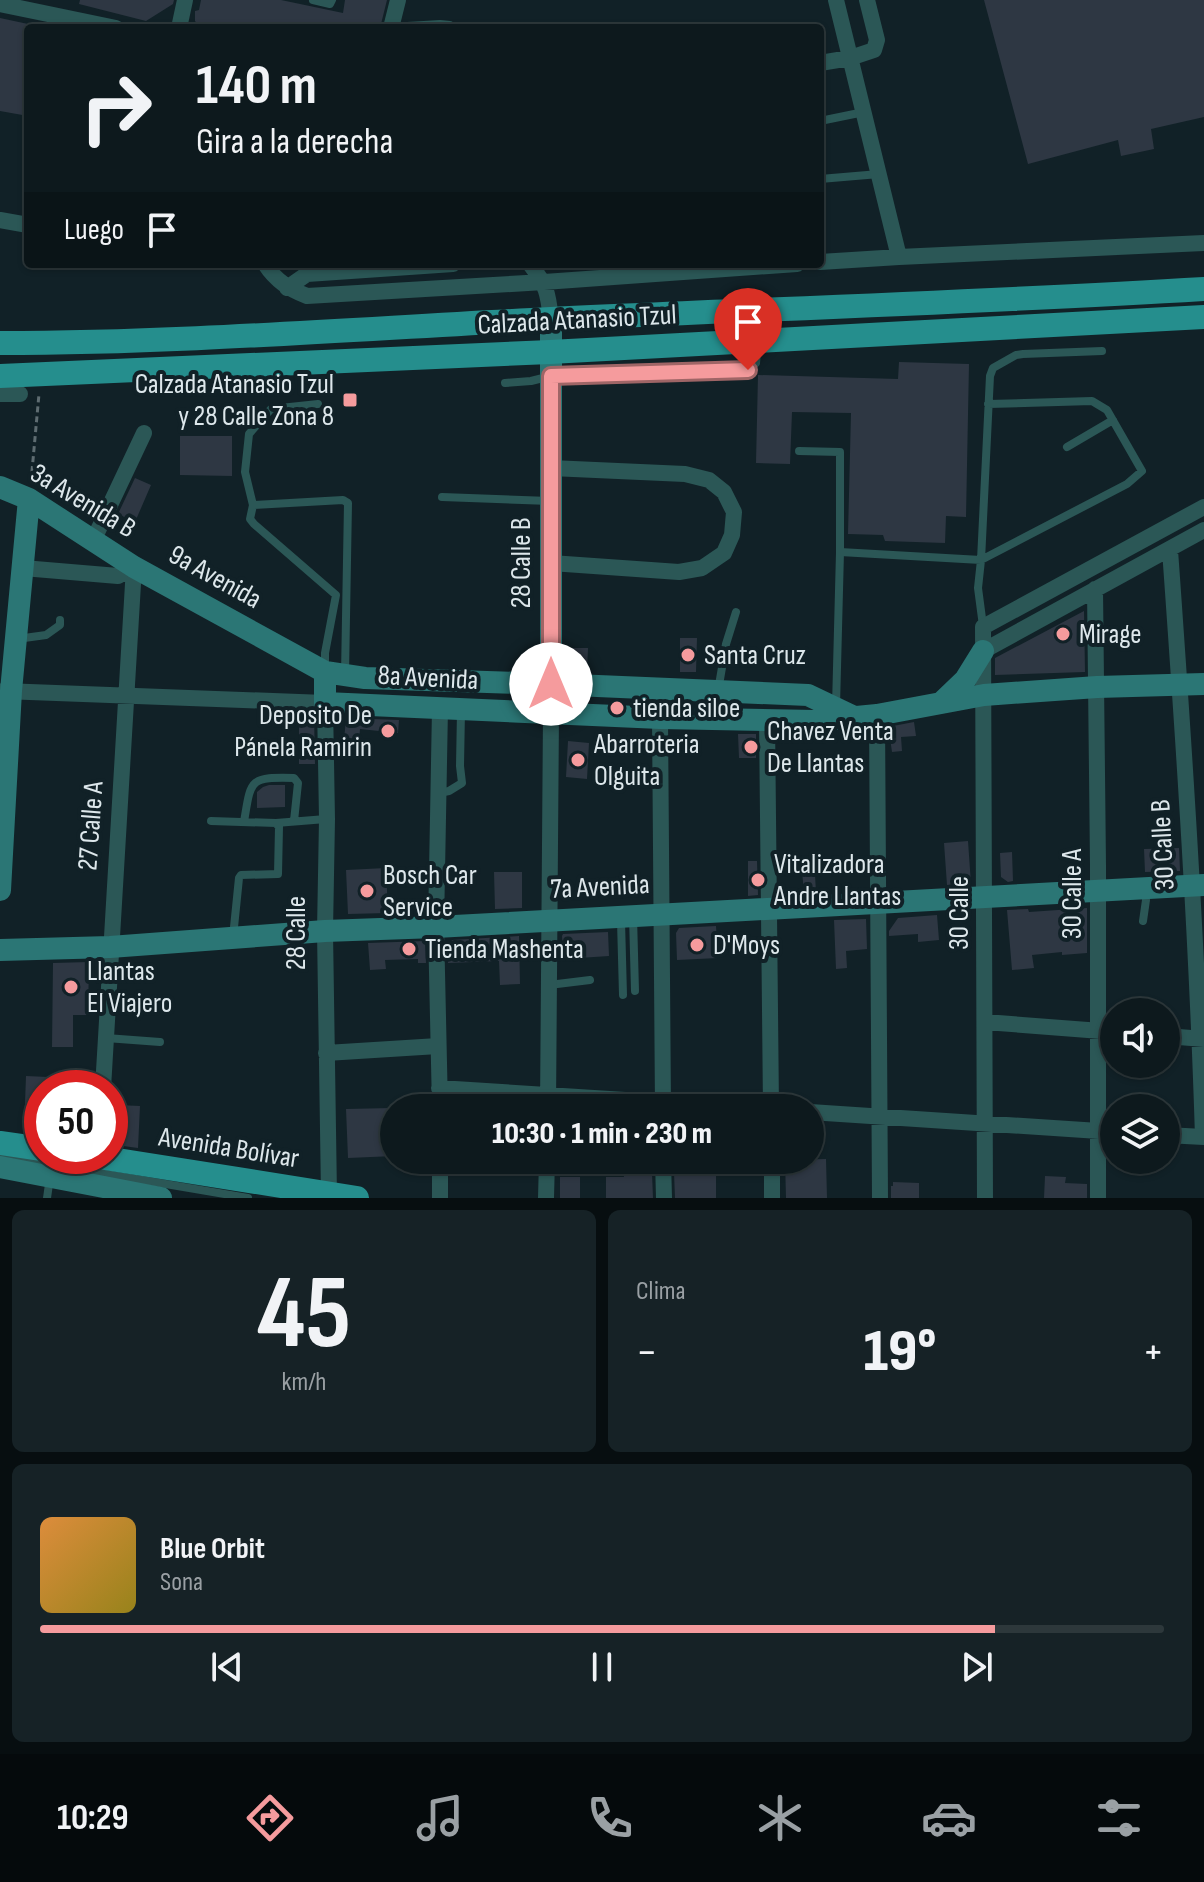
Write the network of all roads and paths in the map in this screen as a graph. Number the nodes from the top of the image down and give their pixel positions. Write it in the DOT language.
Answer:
graph roads {
  1 [pos="185,0"];
  2 [pos="313,0"];
  3 [pos="332,0"];
  4 [pos="398,0"];
  5 [pos="836,0"];
  6 [pos="867,0"];
  7 [pos="0,4"];
  8 [pos="97,24"];
  9 [pos="180,24"];
  10 [pos="392,24"];
  11 [pos="850,58"];
  12 [pos="824,62"];
  13 [pos="864,112"];
  14 [pos="824,120"];
  15 [pos="879,174"];
  16 [pos="824,179"];
  17 [pos="0,220"];
  18 [pos="24,224"];
  19 [pos="1204,243"];
  20 [pos="899,257"];
  21 [pos="824,262"];
  22 [pos="268,268"];
  23 [pos="395,268"];
  24 [pos="533,268"];
  25 [pos="741,268"];
  26 [pos="544,282"];
  27 [pos="287,288"];
  28 [pos="1204,289"];
  29 [pos="1204,317"];
  30 [pos="551,319"];
  31 [pos="0,343"];
  32 [pos="1102,351"];
  33 [pos="550,364"];
  34 [pos="0,376"];
  35 [pos="505,383"];
  36 [pos="0,394"];
  37 [pos="20,394"];
  38 [pos="38,400"];
  39 [pos="318,404"];
  40 [pos="988,404"];
  41 [pos="1113,420"];
  42 [pos="144,433"];
  43 [pos="1067,447"];
  44 [pos="799,451"];
  45 [pos="551,468"];
  46 [pos="0,487"];
  47 [pos="442,497"];
  48 [pos="29,499"];
  49 [pos="551,501"];
  50 [pos="253,505"];
  51 [pos="1204,507"];
  52 [pos="1204,530"];
  53 [pos="93,541"];
  54 [pos="1170,550"];
  55 [pos="840,552"];
  56 [pos="981,560"];
  57 [pos="551,563"];
  58 [pos="134,567"];
  59 [pos="23,568"];
  60 [pos="1095,589"];
  61 [pos="736,612"];
  62 [pos="60,620"];
  63 [pos="983,627"];
  64 [pos="16,640"];
  65 [pos="326,647"];
  66 [pos="345,647"];
  67 [pos="983,651"];
  68 [pos="335,674"];
  69 [pos="551,684"];
  70 [pos="1204,684"];
  71 [pos="1180,685"];
  72 [pos="1097,687"];
  73 [pos="6,691"];
  74 [pos="718,691"];
  75 [pos="126,695"];
  76 [pos="984,695"];
  77 [pos="325,703"];
  78 [pos="940,704"];
  79 [pos="450,709"];
  80 [pos="551,713"];
  81 [pos="841,714"];
  82 [pos="877,715"];
  83 [pos="660,718"];
  84 [pos="767,720"];
  85 [pos="438,794"];
  86 [pos="327,819"];
  87 [pos="211,821"];
  88 [pos="294,821"];
  89 [pos="244,822"];
  90 [pos="276,823"];
  91 [pos="1197,885"];
  92 [pos="1145,889"];
  93 [pos="0,890"];
  94 [pos="1098,891"];
  95 [pos="985,897"];
  96 [pos="878,902"];
  97 [pos="769,908"];
  98 [pos="661,914"];
  99 [pos="627,916"];
  100 [pos="549,920"];
  101 [pos="1143,921"];
  102 [pos="436,927"];
  103 [pos="325,931"];
  104 [pos="233,938"];
  105 [pos="110,947"];
  106 [pos="0,950"];
  107 [pos="590,980"];
  108 [pos="549,985"];
  109 [pos="635,991"];
  110 [pos="623,995"];
  111 [pos="1104,998"];
  112 [pos="985,1022"];
  113 [pos="1100,1032"];
  114 [pos="1180,1037"];
  115 [pos="105,1038"];
  116 [pos="1202,1039"];
  117 [pos="160,1042"];
  118 [pos="438,1046"];
  119 [pos="326,1053"];
  120 [pos="104,1070"];
  121 [pos="439,1088"];
  122 [pos="439,1094"];
  123 [pos="486,1094"];
  124 [pos="548,1094"];
  125 [pos="663,1094"];
  126 [pos="771,1094"];
  127 [pos="824,1113"];
  128 [pos="880,1116"];
  129 [pos="985,1123"];
  130 [pos="1100,1131"];
  131 [pos="1180,1136"];
  132 [pos="1203,1137"];
  133 [pos="24,1151"];
  134 [pos="3,1154"];
  135 [pos="0,1156"];
  136 [pos="128,1161"];
  137 [pos="440,1174"];
  138 [pos="547,1174"];
  139 [pos="663,1174"];
  140 [pos="772,1174"];
  141 [pos="1101,1174"];
  142 [pos="49,1187"];
  143 [pos="329,1195"];
  144 [pos="161,1198"];
  145 [pos="248,1198"];
  146 [pos="357,1198"];
  147 [pos="440,1198"];
  148 [pos="546,1198"];
  149 [pos="664,1198"];
  150 [pos="772,1198"];
  151 [pos="880,1198"];
  152 [pos="985,1198"];
  153 [pos="1098,1198"];
  1 -- 9 [label="street"];
  2 -- 3 [label="lane"];
  4 -- 10 [label="street"];
  5 -- 11 [label="street"];
  6 -- 11 [label="street"];
  7 -- 8 [label="street"];
  11 -- 12 [label="street"];
  11 -- 13 [label="street"];
  13 -- 14 [label="lane"];
  13 -- 15 [label="street"];
  15 -- 16 [label="lane"];
  15 -- 20 [label="street"];
  17 -- 18 [label="street"];
  19 -- 20 [label="street"];
  20 -- 21 [label="street"];
  22 -- 27 [label="street"];
  23 -- 27 [label="street"];
  24 -- 26 [label="street, 28 Calle B"];
  25 -- 26 [label="street"];
  26 -- 27 [label="street"];
  26 -- 30 [label="street, 28 Calle B"];
  28 -- 30 [label="main road, Calzada Atanasio Tzul"];
  29 -- 33 [label="main road, Calzada Atanasio Tzul"];
  30 -- 31 [label="main road, Calzada Atanasio Tzul"];
  30 -- 33 [label="main road, 28 Calle B"];
  32 -- 40 [label="lane"];
  33 -- 34 [label="main road, Calzada Atanasio Tzul"];
  33 -- 35 [label="lane"];
  33 -- 45 [label="main road, 28 Calle B"];
  36 -- 37 [label="street"];
  38 -- 48 [label="path"];
  39 -- 50 [label="lane"];
  40 -- 41 [label="lane"];
  40 -- 56 [label="lane"];
  41 -- 43 [label="lane"];
  41 -- 56 [label="lane"];
  42 -- 53 [label="street"];
  44 -- 55 [label="lane"];
  45 -- 49 [label="main road, 28 Calle B"];
  45 -- 57 [label="street"];
  46 -- 48 [label="main road, 3a Avenida B"];
  47 -- 49 [label="lane"];
  48 -- 53 [label="main road, 3a Avenida B"];
  48 -- 59 [label="main road"];
  49 -- 57 [label="main road, 28 Calle B"];
  50 -- 65 [label="lane"];
  50 -- 66 [label="lane"];
  51 -- 63 [label="street"];
  52 -- 54 [label="street"];
  53 -- 58 [label="main road, 3a Avenida B"];
  54 -- 60 [label="street"];
  54 -- 71 [label="street, 30 Calle B"];
  55 -- 56 [label="lane"];
  55 -- 81 [label="lane"];
  56 -- 63 [label="lane"];
  57 -- 69 [label="main road, 28 Calle B"];
  58 -- 59 [label="street, 9a Avenida"];
  58 -- 68 [label="main road, 9a Avenida"];
  58 -- 75 [label="street, 27 Calle A"];
  59 -- 64 [label="main road"];
  60 -- 67 [label="street"];
  60 -- 72 [label="street, 30 Calle A"];
  61 -- 74 [label="lane"];
  62 -- 64 [label="lane"];
  63 -- 67 [label="street, 30 Calle"];
  64 -- 73 [label="main road"];
  65 -- 66 [label="lane"];
  65 -- 68 [label="lane"];
  66 -- 68 [label="lane"];
  67 -- 76 [label="street, 30 Calle"];
  67 -- 78 [label="main road"];
  68 -- 69 [label="main road, 8a Avenida"];
  68 -- 77 [label="main road, 28 Calle"];
  69 -- 74 [label="main road, 8a Avenida"];
  69 -- 80 [label="main road, 28 Calle B"];
  70 -- 71 [label="main road, 8a Avenida"];
  71 -- 72 [label="main road, 8a Avenida"];
  71 -- 91 [label="street, 30 Calle B"];
  72 -- 76 [label="main road, 8a Avenida"];
  72 -- 94 [label="street, 30 Calle A"];
  73 -- 75 [label="street, 8a Avenida"];
  73 -- 93 [label="main road"];
  74 -- 81 [label="main road, 8a Avenida"];
  75 -- 77 [label="street, 8a Avenida"];
  75 -- 105 [label="street, 27 Calle A"];
  76 -- 78 [label="main road, 8a Avenida"];
  76 -- 95 [label="street, 30 Calle"];
  77 -- 79 [label="main road, 8a Avenida"];
  77 -- 86 [label="street, 28 Calle"];
  78 -- 82 [label="main road, 8a Avenida"];
  79 -- 80 [label="main road, 8a Avenida"];
  79 -- 85 [label="street"];
  79 -- 85 [label="lane"];
  80 -- 83 [label="main road, 8a Avenida"];
  80 -- 100 [label="street, 28 Calle B"];
  81 -- 82 [label="main road, 8a Avenida"];
  81 -- 84 [label="main road, 8a Avenida"];
  82 -- 96 [label="street"];
  83 -- 84 [label="main road, 8a Avenida"];
  83 -- 98 [label="street"];
  84 -- 97 [label="street"];
  85 -- 102 [label="street"];
  86 -- 88 [label="lane"];
  86 -- 103 [label="street, 28 Calle"];
  87 -- 89 [label="lane"];
  88 -- 89 [label="lane"];
  88 -- 90 [label="lane"];
  89 -- 90 [label="lane"];
  90 -- 104 [label="lane"];
  91 -- 92 [label="main road, 7a Avenida"];
  91 -- 116 [label="street, 30 Calle B"];
  92 -- 94 [label="main road, 7a Avenida"];
  92 -- 101 [label="lane"];
  94 -- 95 [label="main road, 7a Avenida"];
  94 -- 111 [label="street, 30 Calle A"];
  95 -- 96 [label="main road, 7a Avenida"];
  95 -- 112 [label="street, 30 Calle"];
  96 -- 97 [label="main road, 7a Avenida"];
  96 -- 128 [label="street"];
  97 -- 98 [label="main road, 7a Avenida"];
  97 -- 126 [label="street"];
  98 -- 99 [label="main road, 7a Avenida"];
  98 -- 125 [label="street"];
  99 -- 100 [label="main road, 7a Avenida"];
  99 -- 109 [label="lane"];
  99 -- 110 [label="lane"];
  100 -- 102 [label="main road, 7a Avenida"];
  100 -- 108 [label="street, 28 Calle B"];
  102 -- 103 [label="main road, 7a Avenida"];
  102 -- 118 [label="street"];
  103 -- 104 [label="main road, 7a Avenida"];
  103 -- 119 [label="street, 28 Calle"];
  104 -- 105 [label="main road, 7a Avenida"];
  105 -- 106 [label="main road, 7a Avenida"];
  105 -- 115 [label="street, 27 Calle A"];
  107 -- 108 [label="lane"];
  108 -- 124 [label="street, 28 Calle B"];
  112 -- 113 [label="street"];
  112 -- 129 [label="street, 30 Calle"];
  114 -- 116 [label="street"];
  115 -- 117 [label="lane"];
  115 -- 120 [label="street, 27 Calle A"];
  116 -- 132 [label="street, 30 Calle B"];
  118 -- 119 [label="street"];
  118 -- 121 [label="street"];
  119 -- 143 [label="street, 28 Calle"];
  121 -- 122 [label="street"];
  121 -- 123 [label="street"];
  127 -- 128 [label="street"];
  128 -- 129 [label="street"];
  128 -- 151 [label="street"];
  129 -- 130 [label="street"];
  129 -- 152 [label="street, 30 Calle"];
  131 -- 132 [label="street"];
  133 -- 134 [label="main road"];
  134 -- 135 [label="lane"];
  134 -- 142 [label="main road"];
  134 -- 145 [label="lane"];
  136 -- 143 [label="main road, Avenida Bolívar"];
  137 -- 147 [label="street"];
  138 -- 148 [label="street"];
  139 -- 149 [label="street"];
  140 -- 150 [label="street"];
  141 -- 153 [label="street, 30 Calle A"];
  142 -- 144 [label="main road"];
  143 -- 146 [label="main road, Avenida Bolívar"];
}
